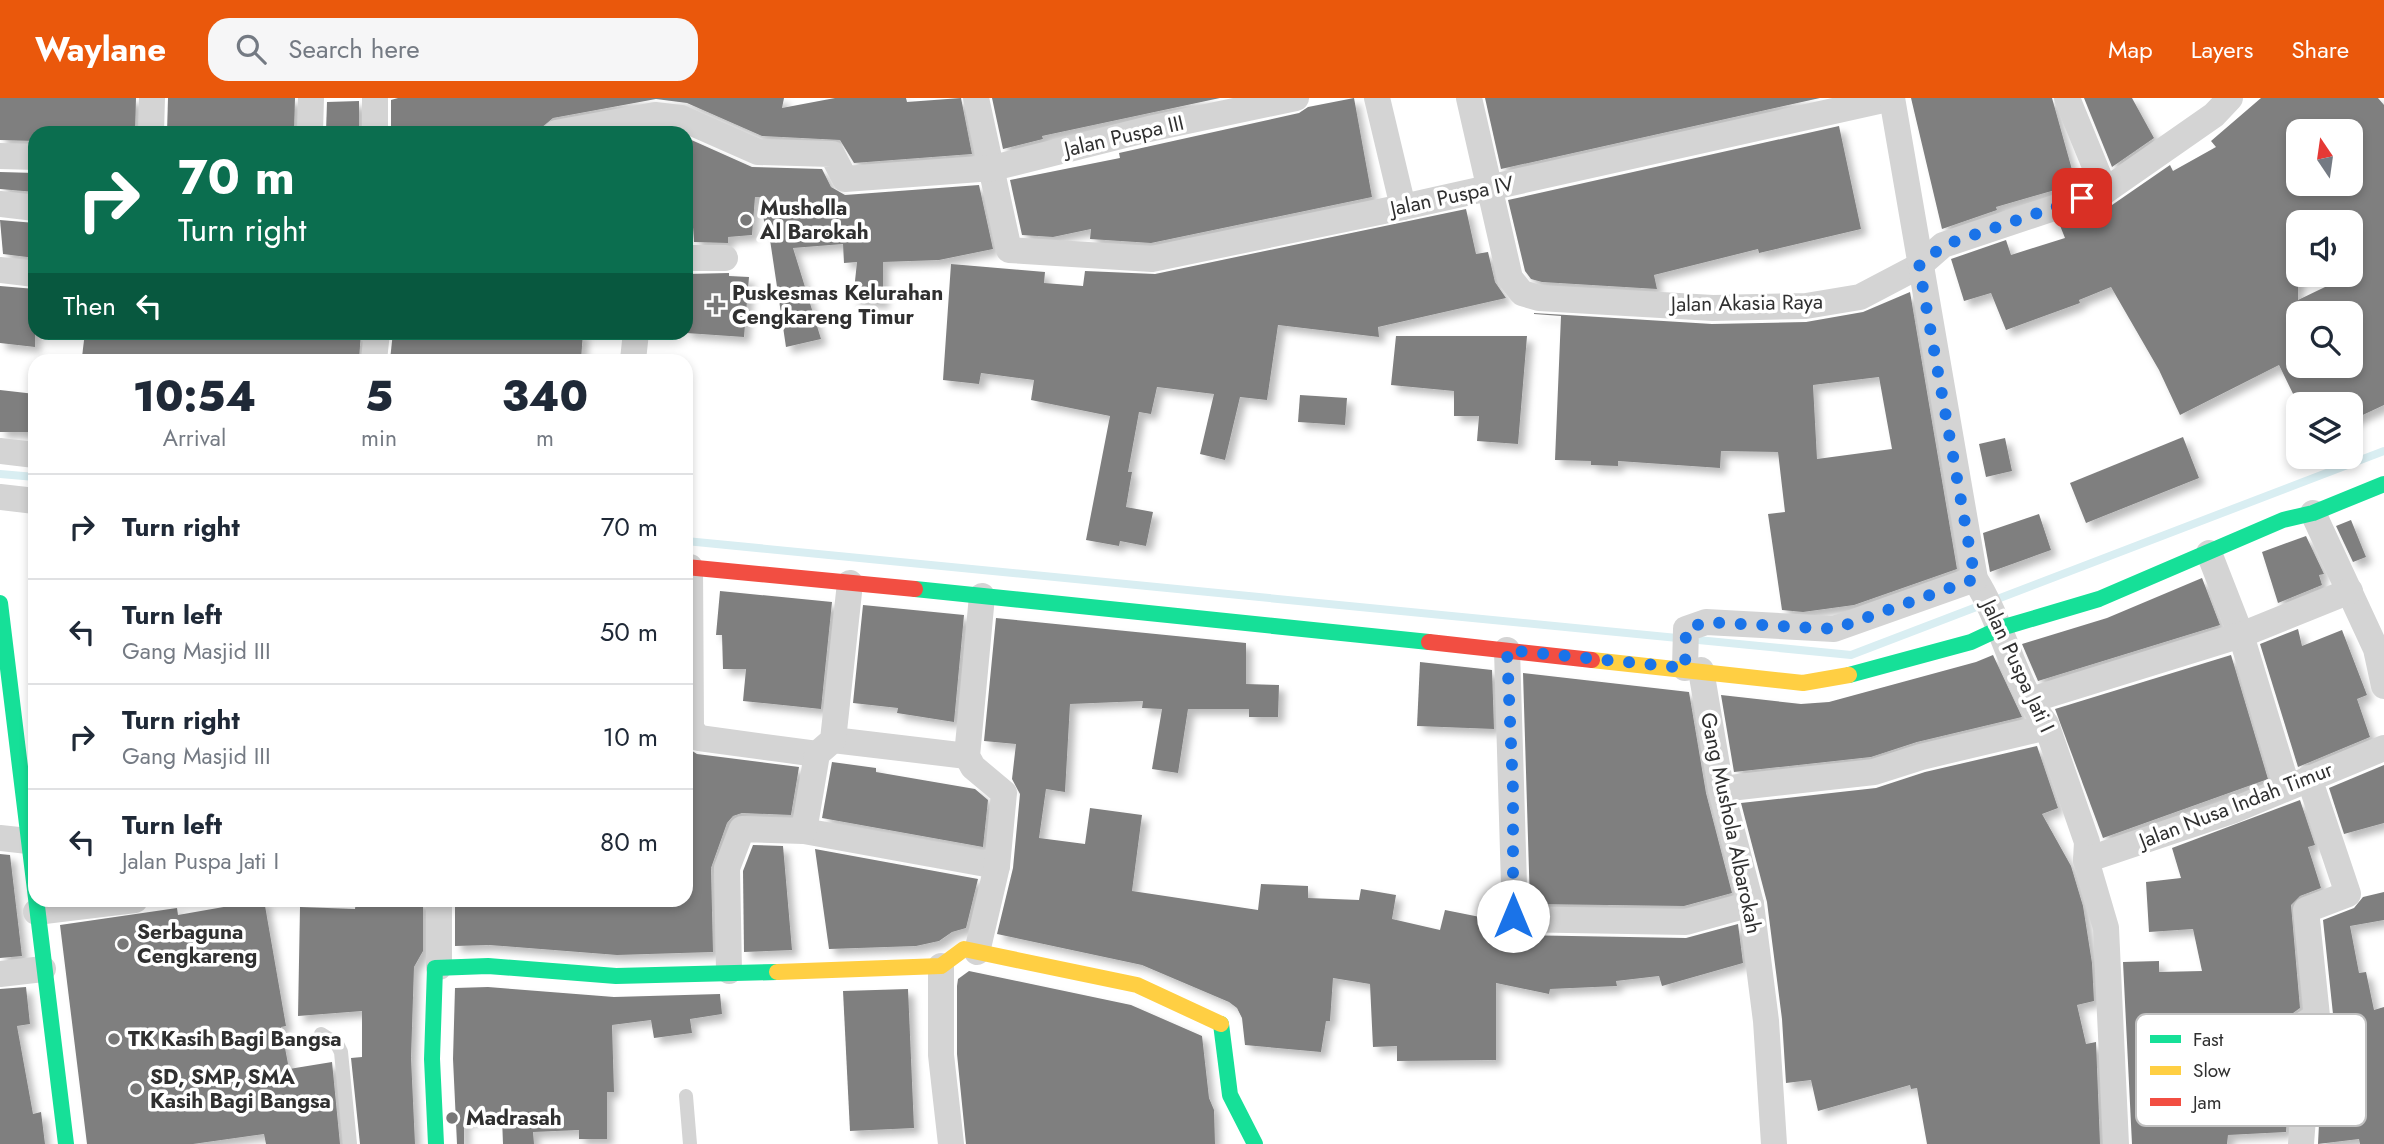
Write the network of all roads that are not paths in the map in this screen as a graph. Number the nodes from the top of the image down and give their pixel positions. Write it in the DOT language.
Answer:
graph roads {
  1 [pos="152,98"];
  2 [pos="311,98"];
  3 [pos="375,98"];
  4 [pos="976,98"];
  5 [pos="1296,98"];
  6 [pos="1377,98"];
  7 [pos="1468,98"];
  8 [pos="1892,98"];
  9 [pos="2067,98"];
  10 [pos="2230,98"];
  11 [pos="656,115"];
  12 [pos="151,126"];
  13 [pos="310,126"];
  14 [pos="375,126"];
  15 [pos="595,126"];
  16 [pos="0,156"];
  17 [pos="28,157"];
  18 [pos="993,168"];
  19 [pos="1489,187"];
  20 [pos="2105,191"];
  21 [pos="0,204"];
  22 [pos="28,207"];
  23 [pos="1403,207"];
  24 [pos="693,258"];
  25 [pos="725,258"];
  26 [pos="1919,266"];
  27 [pos="0,270"];
  28 [pos="28,273"];
  29 [pos="0,452"];
  30 [pos="28,454"];
  31 [pos="2384,484"];
  32 [pos="0,497"];
  33 [pos="28,499"];
  34 [pos="2313,513"];
  35 [pos="2208,553"];
  36 [pos="693,567"];
  37 [pos="850,583"];
  38 [pos="1979,584"];
  39 [pos="2350,591"];
  40 [pos="982,596"];
  41 [pos="0,603"];
  42 [pos="1999,625"];
  43 [pos="2241,635"];
  44 [pos="1507,650"];
  45 [pos="1689,657"];
  46 [pos="2384,686"];
  47 [pos="2031,700"];
  48 [pos="2047,727"];
  49 [pos="693,732"];
  50 [pos="825,747"];
  51 [pos="2384,748"];
  52 [pos="967,756"];
  53 [pos="2298,782"];
  54 [pos="1721,789"];
  55 [pos="803,831"];
  56 [pos="0,838"];
  57 [pos="28,841"];
  58 [pos="2086,860"];
  59 [pos="997,866"];
  60 [pos="1751,904"];
  61 [pos="35,907"];
  62 [pos="77,907"];
  63 [pos="439,907"];
  64 [pos="36,912"];
  65 [pos="977,952"];
  66 [pos="942,966"];
  67 [pos="439,967"];
  68 [pos="43,969"];
  69 [pos="729,971"];
  70 [pos="0,974"];
  71 [pos="2317,1014"];
  72 [pos="321,1034"];
  73 [pos="685,1096"];
  74 [pos="2302,1126"];
  75 [pos="66,1144"];
  76 [pos="351,1144"];
  77 [pos="436,1144"];
  78 [pos="690,1144"];
  79 [pos="951,1144"];
  80 [pos="1255,1144"];
  81 [pos="1774,1144"];
  82 [pos="2116,1144"];
  83 [pos="2301,1144"];
  1 -- 12 [label="street"];
  2 -- 13 [label="street"];
  3 -- 14 [label="street"];
  4 -- 18 [label="street"];
  5 -- 18 [label="street, Jalan Puspa III"];
  6 -- 23 [label="street"];
  7 -- 19 [label="street"];
  8 -- 19 [label="street, Jalan Puspa IV"];
  8 -- 26 [label="street, Jalan Puspa Jati I"];
  9 -- 20 [label="street"];
  10 -- 20 [label="street, Jalan Akasia Raya"];
  11 -- 15 [label="street"];
  11 -- 18 [label="street, Jalan Puspa III"];
  16 -- 17 [label="street"];
  18 -- 23 [label="street, Jalan Puspa IV"];
  19 -- 23 [label="street, Jalan Puspa IV"];
  19 -- 26 [label="street, Jalan Akasia Raya"];
  20 -- 26 [label="street, Jalan Akasia Raya"];
  21 -- 22 [label="street"];
  24 -- 25 [label="street"];
  26 -- 38 [label="street, Jalan Puspa Jati I"];
  27 -- 28 [label="street"];
  29 -- 30 [label="street"];
  31 -- 34 [label="street"];
  32 -- 33 [label="street"];
  34 -- 35 [label="street"];
  34 -- 39 [label="street"];
  35 -- 42 [label="street"];
  35 -- 43 [label="street"];
  36 -- 37 [label="street"];
  37 -- 40 [label="street"];
  37 -- 50 [label="street"];
  38 -- 42 [label="street, Jalan Puspa Jati I"];
  38 -- 45 [label="street"];
  39 -- 43 [label="street"];
  39 -- 46 [label="street"];
  40 -- 44 [label="street"];
  40 -- 52 [label="street"];
  41 -- 57 [label="street"];
  42 -- 45 [label="street"];
  42 -- 47 [label="street, Jalan Puspa Jati I"];
  43 -- 47 [label="street"];
  43 -- 53 [label="street"];
  44 -- 45 [label="street"];
  44 -- 60 [label="street"];
  45 -- 54 [label="street, Gang Mushola Albarokah"];
  47 -- 48 [label="street, Jalan Puspa Jati I"];
  48 -- 54 [label="street"];
  48 -- 58 [label="street, Jalan Puspa Jati I"];
  49 -- 50 [label="street"];
  50 -- 52 [label="street"];
  50 -- 55 [label="street"];
  51 -- 53 [label="street, Jalan Nusa Indah Timur"];
  52 -- 59 [label="street"];
  53 -- 58 [label="street, Jalan Nusa Indah Timur"];
  53 -- 71 [label="street"];
  54 -- 60 [label="street, Gang Mushola Albarokah"];
  55 -- 59 [label="street"];
  55 -- 69 [label="street"];
  56 -- 57 [label="street"];
  58 -- 82 [label="street, Jalan Puspa Jati I"];
  59 -- 65 [label="street"];
  60 -- 81 [label="street, Gang Mushola Albarokah"];
  61 -- 64 [label="street"];
  62 -- 64 [label="street"];
  63 -- 67 [label="street"];
  64 -- 68 [label="street"];
  65 -- 66 [label="street"];
  65 -- 80 [label="street"];
  66 -- 69 [label="street"];
  66 -- 79 [label="street"];
  67 -- 69 [label="street"];
  67 -- 77 [label="street"];
  68 -- 70 [label="street"];
  68 -- 75 [label="street"];
  72 -- 76 [label="lane"];
  73 -- 78 [label="lane"];
  74 -- 83 [label="street"];
}
